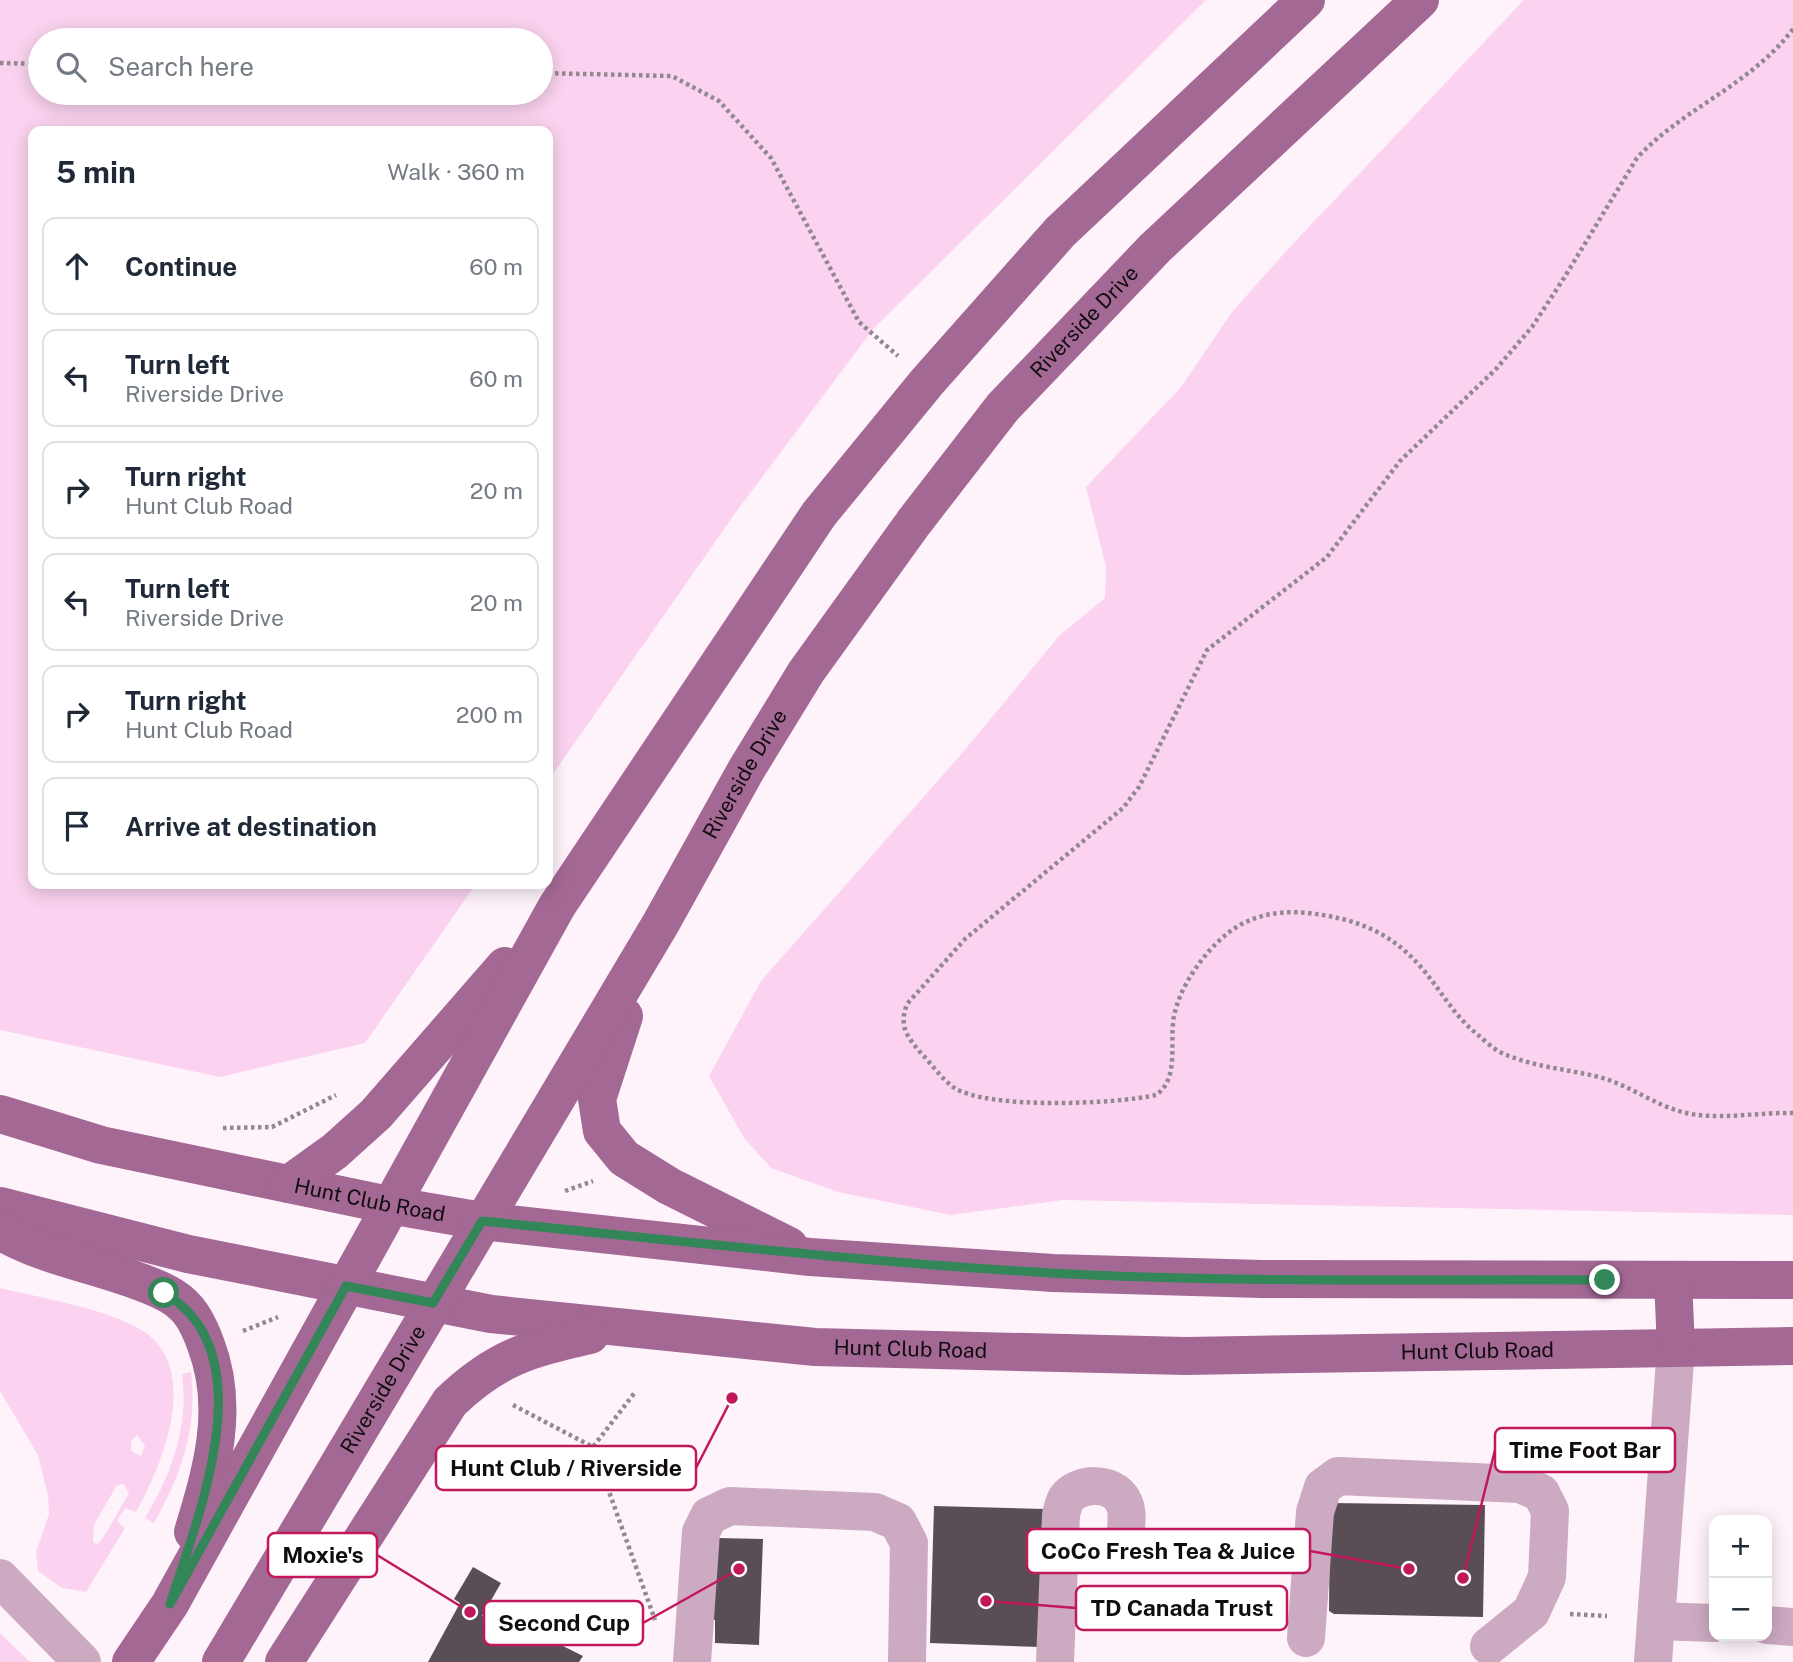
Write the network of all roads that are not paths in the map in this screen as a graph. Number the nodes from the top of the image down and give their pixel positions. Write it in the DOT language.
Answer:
graph roads {
  1 [pos="1306,0"];
  2 [pos="1420,0"];
  3 [pos="557,906"];
  4 [pos="661,923"];
  5 [pos="0,1114"];
  6 [pos="289,1184"];
  7 [pos="389,1205"];
  8 [pos="0,1206"];
  9 [pos="482,1221"];
  10 [pos="0,1230"];
  11 [pos="810,1257"];
  12 [pos="1673,1280"];
  13 [pos="1793,1280"];
  14 [pos="346,1286"];
  15 [pos="433,1303"];
  16 [pos="616,1329"];
  17 [pos="1793,1346"];
  18 [pos="1676,1347"];
  19 [pos="1125,1539"];
  20 [pos="0,1578"];
  21 [pos="170,1604"];
  22 [pos="1656,1621"];
  23 [pos="1709,1623"];
  24 [pos="1772,1625"];
  25 [pos="1793,1626"];
  26 [pos="1306,1638"];
  27 [pos="1489,1646"];
  28 [pos="82,1662"];
  29 [pos="131,1662"];
  30 [pos="221,1662"];
  31 [pos="284,1662"];
  32 [pos="692,1662"];
  33 [pos="907,1662"];
  34 [pos="1055,1662"];
  35 [pos="1653,1662"];
  1 -- 3 [label="main road"];
  2 -- 4 [label="main road, Riverside Drive"];
  3 -- 6 [label="main road"];
  3 -- 7 [label="main road"];
  4 -- 9 [label="main road, Riverside Drive"];
  4 -- 11 [label="main road"];
  5 -- 6 [label="main road, Hunt Club Road"];
  6 -- 7 [label="main road, Hunt Club Road"];
  7 -- 9 [label="main road, Hunt Club Road"];
  7 -- 14 [label="main road"];
  8 -- 14 [label="main road, Hunt Club Road"];
  9 -- 11 [label="main road, Hunt Club Road"];
  9 -- 15 [label="main road, Riverside Drive"];
  10 -- 21 [label="main road"];
  11 -- 12 [label="main road, Hunt Club Road"];
  12 -- 13 [label="main road, Hunt Club Road"];
  12 -- 18 [label="main road"];
  14 -- 15 [label="main road, Hunt Club Road"];
  14 -- 21 [label="main road"];
  15 -- 16 [label="main road, Hunt Club Road"];
  15 -- 30 [label="main road, Riverside Drive"];
  16 -- 18 [label="main road, Hunt Club Road"];
  16 -- 31 [label="main road"];
  17 -- 18 [label="main road, Hunt Club Road"];
  18 -- 22 [label="lane"];
  19 -- 34 [label="lane"];
  20 -- 28 [label="lane"];
  21 -- 29 [label="main road"];
  22 -- 23 [label="lane"];
  22 -- 35 [label="lane"];
  24 -- 25 [label="lane"];
  26 -- 27 [label="lane"];
  32 -- 33 [label="lane"];
}
